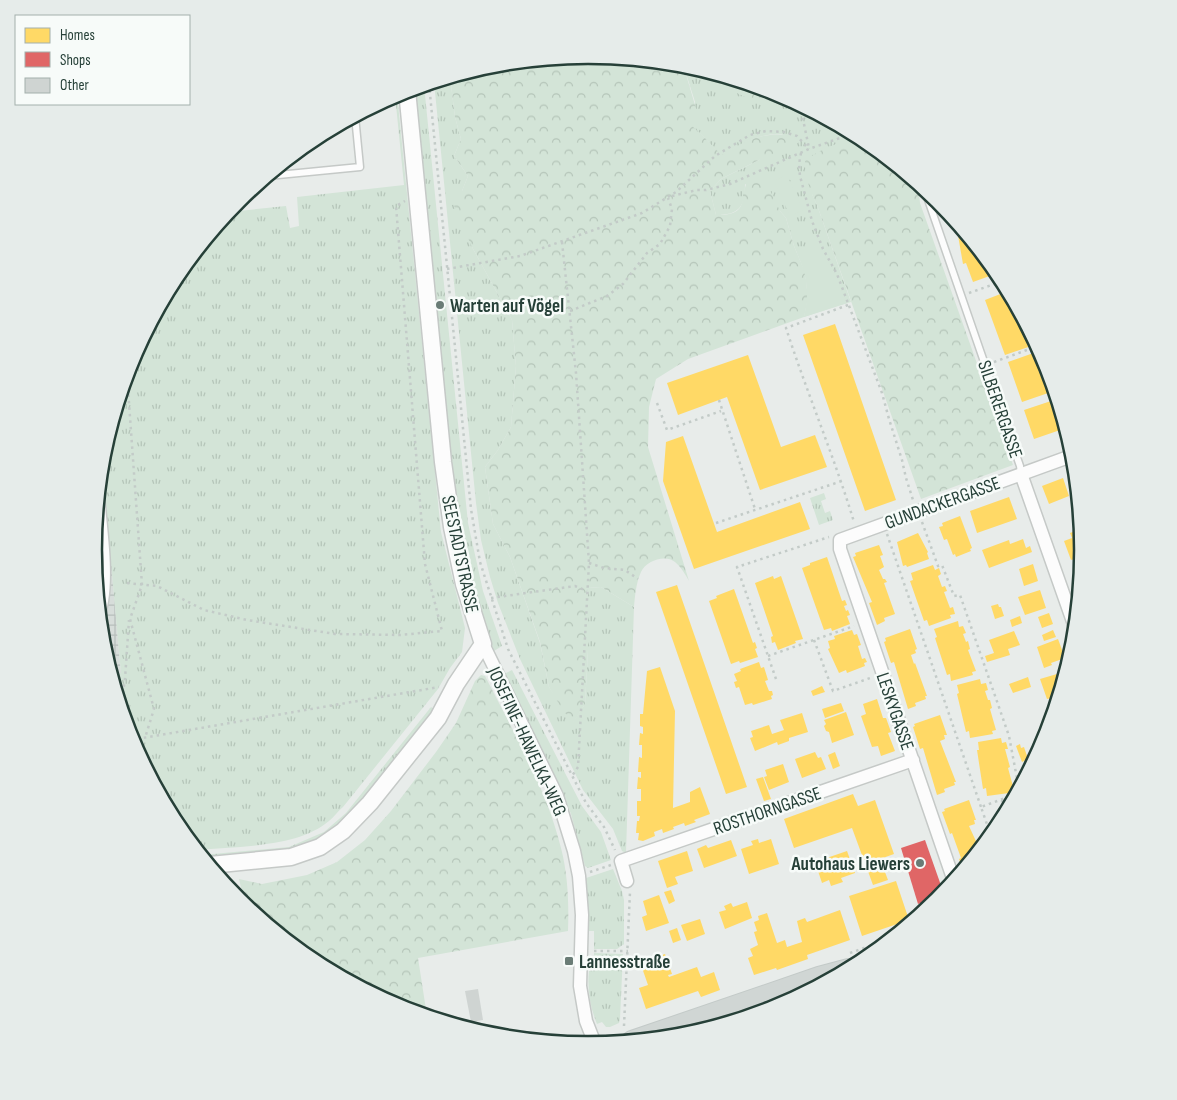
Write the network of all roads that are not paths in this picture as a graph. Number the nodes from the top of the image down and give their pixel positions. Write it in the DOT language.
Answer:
graph roads {
  1 [pos="408,99"];
  2 [pos="356,123"];
  3 [pos="279,175"];
  4 [pos="929,204"];
  5 [pos="1066,458"];
  6 [pos="1021,474"];
  7 [pos="103,520"];
  8 [pos="835,539"];
  9 [pos="105,605"];
  10 [pos="1071,615"];
  11 [pos="483,644"];
  12 [pos="913,760"];
  13 [pos="218,864"];
  14 [pos="951,874"];
  15 [pos="627,881"];
  16 [pos="823,976"];
  17 [pos="628,1033"];
  18 [pos="592,1036"];
  1 -- 11 [label="street, SEESTADTSTRASSE"];
  2 -- 3 [label="lane"];
  4 -- 6 [label="lane, SILBERERGASSE"];
  5 -- 6 [label="street, GUNDACKERGASSE"];
  6 -- 8 [label="street, GUNDACKERGASSE"];
  6 -- 10 [label="street, SILBERERGASSE"];
  7 -- 9 [label="lane"];
  8 -- 12 [label="street, LESKYGASSE"];
  11 -- 13 [label="street"];
  11 -- 18 [label="street, JOSEFINE-HAWELKA-WEG"];
  12 -- 14 [label="street, LESKYGASSE"];
  12 -- 15 [label="street, ROSTHORNGASSE"];
  16 -- 17 [label="main road"];
}
